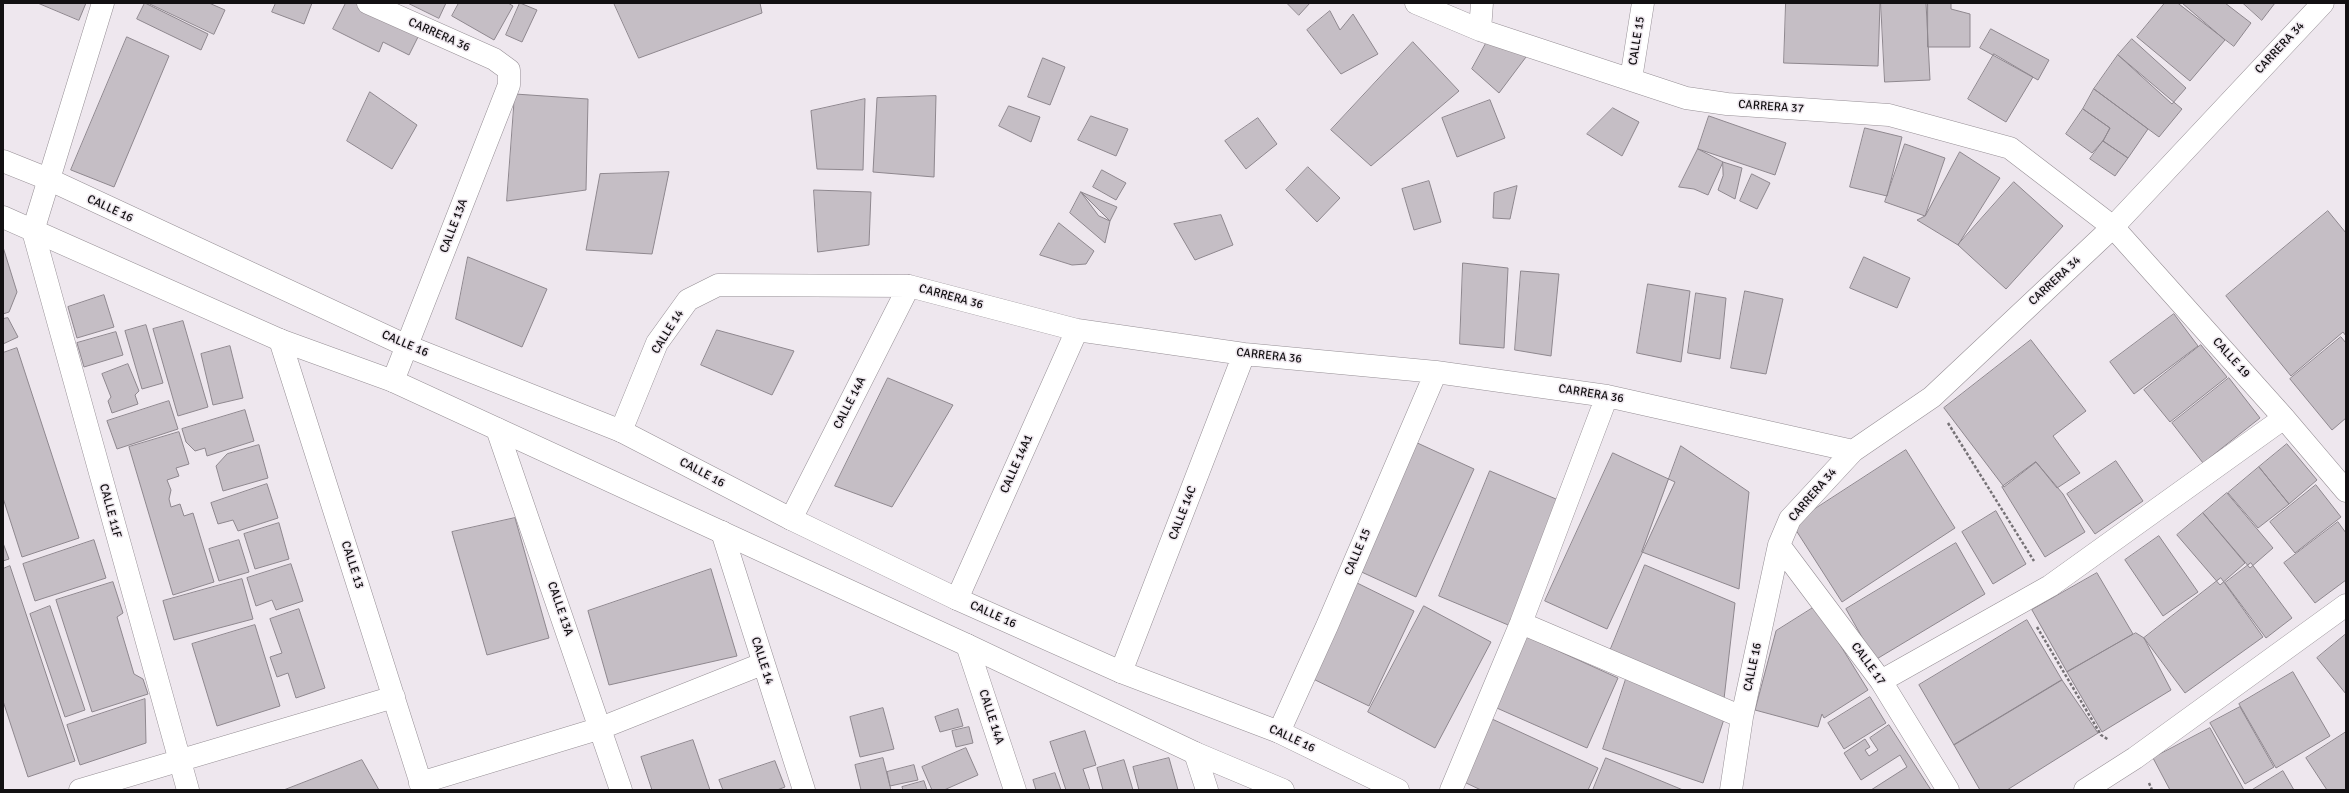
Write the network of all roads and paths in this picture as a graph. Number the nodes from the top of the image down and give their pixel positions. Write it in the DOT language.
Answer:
graph roads {
  1 [pos="103,3"];
  2 [pos="368,3"];
  3 [pos="1416,3"];
  4 [pos="1482,3"];
  5 [pos="1643,3"];
  6 [pos="2322,3"];
  7 [pos="1480,30"];
  8 [pos="509,70"];
  9 [pos="1631,80"];
  10 [pos="3,161"];
  11 [pos="48,180"];
  12 [pos="3,218"];
  13 [pos="2113,227"];
  14 [pos="33,231"];
  15 [pos="909,286"];
  16 [pos="688,300"];
  17 [pos="1077,330"];
  18 [pos="280,340"];
  19 [pos="407,346"];
  20 [pos="1244,354"];
  21 [pos="1436,372"];
  22 [pos="393,381"];
  23 [pos="1607,396"];
  24 [pos="2284,418"];
  25 [pos="497,429"];
  26 [pos="621,431"];
  27 [pos="1853,451"];
  28 [pos="2342,478"];
  29 [pos="791,519"];
  30 [pos="722,532"];
  31 [pos="1779,545"];
  32 [pos="957,599"];
  33 [pos="2346,605"];
  34 [pos="1521,623"];
  35 [pos="967,645"];
  36 [pos="762,664"];
  37 [pos="1121,672"];
  38 [pos="1881,681"];
  39 [pos="394,698"];
  40 [pos="1742,717"];
  41 [pos="601,728"];
  42 [pos="1279,732"];
  43 [pos="1195,753"];
  44 [pos="178,761"];
  45 [pos="421,786"];
  46 [pos="80,790"];
  47 [pos="188,790"];
  48 [pos="621,790"];
  49 [pos="804,790"];
  50 [pos="1015,790"];
  51 [pos="1207,790"];
  52 [pos="1282,790"];
  53 [pos="1398,790"];
  54 [pos="1451,790"];
  55 [pos="1731,790"];
  56 [pos="1948,790"];
  57 [pos="2085,790"];
  1 -- 11 [label="street"];
  2 -- 8 [label="street, CARRERA 36"];
  3 -- 7 [label="street, CARRERA 37"];
  4 -- 7 [label="street"];
  5 -- 9 [label="street, CALLE 15"];
  6 -- 13 [label="street, CARRERA 34"];
  7 -- 9 [label="street, CARRERA 37"];
  8 -- 19 [label="street, CALLE 13A"];
  9 -- 13 [label="street, CARRERA 37"];
  10 -- 11 [label="street, CALLE 16"];
  11 -- 14 [label="street"];
  11 -- 19 [label="street, CALLE 16"];
  12 -- 14 [label="street"];
  13 -- 24 [label="street, CALLE 19"];
  13 -- 27 [label="street, CARRERA 34"];
  14 -- 18 [label="street"];
  14 -- 44 [label="street, CALLE 11F"];
  15 -- 16 [label="street, CARRERA 36"];
  15 -- 17 [label="street, CARRERA 36"];
  15 -- 29 [label="street, CALLE 14A"];
  16 -- 26 [label="street, CALLE 14"];
  17 -- 20 [label="street, CARRERA 36"];
  17 -- 32 [label="street, CALLE 14A1"];
  18 -- 22 [label="street"];
  18 -- 39 [label="street, CALLE 13"];
  19 -- 22 [label="street, CALLE 13A"];
  19 -- 26 [label="street, CALLE 16"];
  20 -- 21 [label="street, CARRERA 36"];
  20 -- 37 [label="street, CALLE 14C"];
  21 -- 23 [label="street, CARRERA 36"];
  21 -- 42 [label="street, CALLE 15"];
  22 -- 25 [label="street"];
  23 -- 27 [label="street, CARRERA 36"];
  23 -- 34 [label="street"];
  24 -- 28 [label="street, CALLE 19"];
  24 -- 38 [label="street"];
  25 -- 30 [label="street"];
  25 -- 41 [label="street, CALLE 13A"];
  26 -- 29 [label="street, CALLE 16"];
  27 -- 31 [label="street, CARRERA 34"];
  29 -- 32 [label="street, CALLE 16"];
  30 -- 35 [label="street"];
  30 -- 36 [label="street, CALLE 14"];
  31 -- 38 [label="street, CALLE 17"];
  31 -- 40 [label="street, CALLE 16"];
  32 -- 37 [label="street, CALLE 16"];
  33 -- 57 [label="street"];
  34 -- 40 [label="street"];
  34 -- 54 [label="street"];
  35 -- 43 [label="street"];
  35 -- 50 [label="street, CALLE 14A"];
  36 -- 41 [label="street"];
  36 -- 49 [label="street, CALLE 14"];
  37 -- 42 [label="street, CALLE 16"];
  38 -- 56 [label="street, CALLE 17"];
  39 -- 44 [label="street"];
  39 -- 45 [label="street, CALLE 13"];
  40 -- 55 [label="street, CALLE 16"];
  41 -- 45 [label="street"];
  41 -- 48 [label="street, CALLE 13A"];
  42 -- 53 [label="street, CALLE 16"];
  43 -- 51 [label="street"];
  43 -- 52 [label="street"];
  44 -- 46 [label="street"];
  44 -- 47 [label="street, CALLE 11F"];
}
